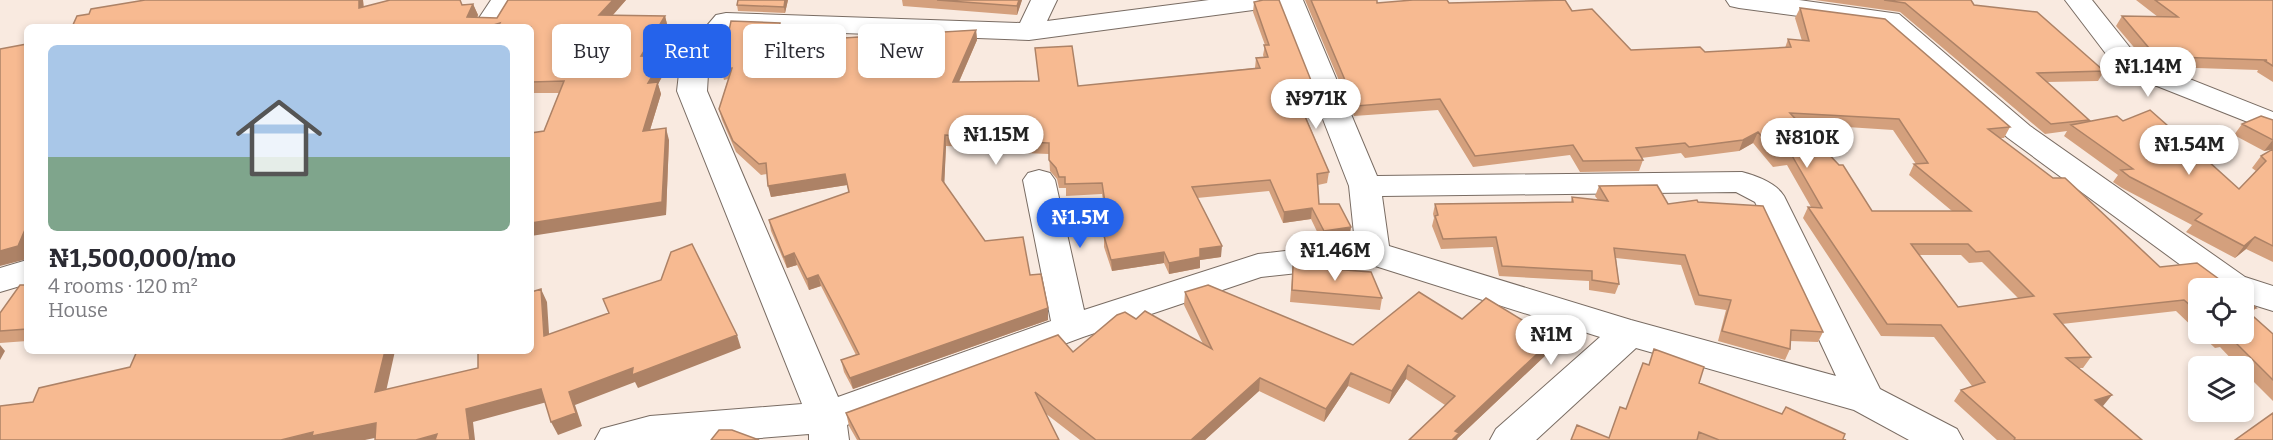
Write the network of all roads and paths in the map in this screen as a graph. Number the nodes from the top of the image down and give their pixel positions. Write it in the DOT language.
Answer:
graph roads {
  1 [pos="504,0"];
  2 [pos="1044,0"];
  3 [pos="1268,0"];
  4 [pos="1290,0"];
  5 [pos="1739,0"];
  6 [pos="2078,0"];
  7 [pos="489,24"];
  8 [pos="1029,32"];
  9 [pos="2273,123"];
  10 [pos="1039,180"];
  11 [pos="1365,186"];
  12 [pos="1372,253"];
  13 [pos="24,273"];
  14 [pos="2222,278"];
  15 [pos="0,280"];
  16 [pos="2254,293"];
  17 [pos="2273,299"];
  18 [pos="1070,328"];
  19 [pos="1629,333"];
  20 [pos="1866,399"];
  21 [pos="828,428"];
  22 [pos="615,440"];
  23 [pos="1510,440"];
  24 [pos="1943,440"];
  1 -- 7 [label="street"];
  2 -- 8 [label="street"];
  3 -- 8 [label="street"];
  4 -- 11 [label="street"];
  5 -- 14 [label="street"];
  6 -- 9 [label="street"];
  8 -- 21 [label="street"];
  10 -- 18 [label="street"];
  11 -- 12 [label="street"];
  11 -- 20 [label="street"];
  12 -- 18 [label="street"];
  12 -- 19 [label="street"];
  13 -- 15 [label="street"];
  16 -- 17 [label="street"];
  18 -- 21 [label="street"];
  19 -- 20 [label="street"];
  19 -- 23 [label="street"];
  20 -- 24 [label="street"];
  21 -- 22 [label="street"];
}
